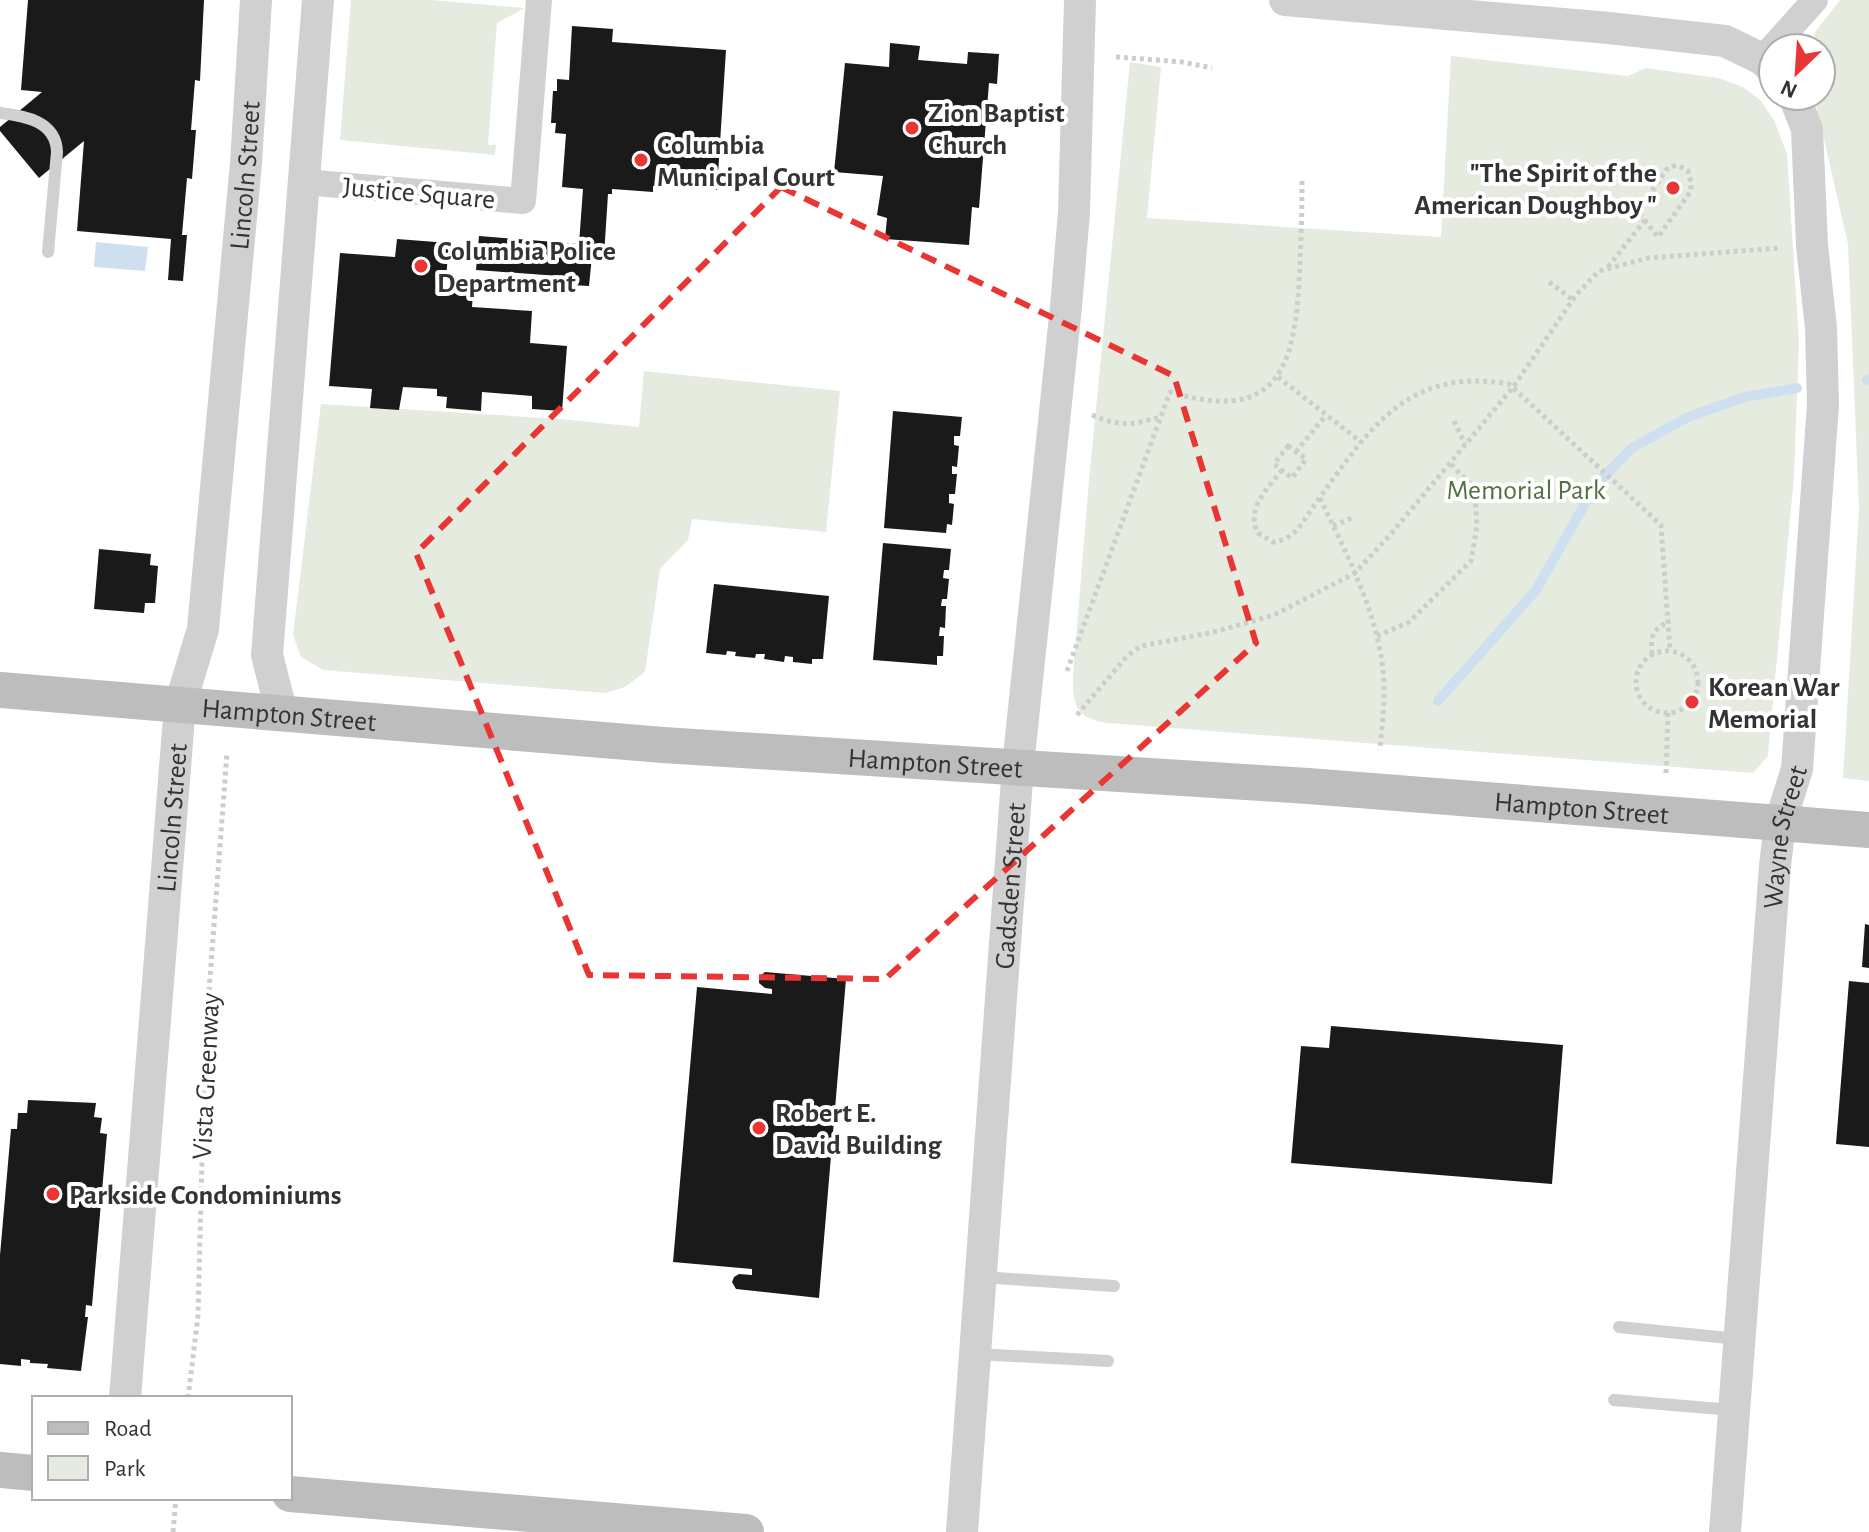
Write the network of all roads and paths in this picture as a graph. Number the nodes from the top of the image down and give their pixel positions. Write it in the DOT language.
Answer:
graph roads {
  1 [pos="256,0"];
  2 [pos="318,0"];
  3 [pos="539,0"];
  4 [pos="1080,0"];
  5 [pos="1285,0"];
  6 [pos="1815,0"];
  7 [pos="1791,32"];
  8 [pos="1116,57"];
  9 [pos="1757,59"];
  10 [pos="1212,68"];
  11 [pos="1800,112"];
  12 [pos="0,113"];
  13 [pos="1302,178"];
  14 [pos="304,182"];
  15 [pos="1645,220"];
  16 [pos="1812,245"];
  17 [pos="48,252"];
  18 [pos="1607,268"];
  19 [pos="1549,282"];
  20 [pos="1573,300"];
  21 [pos="1278,377"];
  22 [pos="1514,386"];
  23 [pos="1092,415"];
  24 [pos="1326,415"];
  25 [pos="1161,417"];
  26 [pos="1454,421"];
  27 [pos="1361,442"];
  28 [pos="1465,444"];
  29 [pos="1296,452"];
  30 [pos="1450,463"];
  31 [pos="1282,470"];
  32 [pos="1320,498"];
  33 [pos="1352,518"];
  34 [pos="1333,526"];
  35 [pos="1355,573"];
  36 [pos="1670,621"];
  37 [pos="1377,636"];
  38 [pos="1670,651"];
  39 [pos="1652,654"];
  40 [pos="1067,671"];
  41 [pos="0,690"];
  42 [pos="180,705"];
  43 [pos="1668,713"];
  44 [pos="282,714"];
  45 [pos="1077,715"];
  46 [pos="1380,750"];
  47 [pos="227,753"];
  48 [pos="1018,766"];
  49 [pos="1666,773"];
  50 [pos="1780,823"];
  51 [pos="1869,830"];
  52 [pos="979,1277"];
  53 [pos="1114,1286"];
  54 [pos="1619,1327"];
  55 [pos="1738,1339"];
  56 [pos="974,1354"];
  57 [pos="1108,1361"];
  58 [pos="125,1396"];
  59 [pos="188,1396"];
  60 [pos="1614,1400"];
  61 [pos="1732,1410"];
  62 [pos="0,1470"];
  63 [pos="32,1473"];
  64 [pos="292,1494"];
  65 [pos="176,1500"];
  66 [pos="173,1532"];
  67 [pos="746,1532"];
  68 [pos="962,1532"];
  69 [pos="1725,1532"];
  1 -- 42 [label="street, Lincoln Street"];
  2 -- 14 [label="street"];
  3 -- 14 [label="street, Justice Square"];
  4 -- 48 [label="street, Gadsden Street"];
  5 -- 9 [label="street"];
  6 -- 7 [label="street"];
  8 -- 10 [label="path"];
  11 -- 16 [label="street, Wayne Street"];
  12 -- 17 [label="lane"];
  13 -- 21 [label="path"];
  14 -- 44 [label="street"];
  15 -- 15 [label="path"];
  15 -- 18 [label="path"];
  16 -- 18 [label="path"];
  16 -- 50 [label="street, Wayne Street"];
  18 -- 20 [label="path"];
  19 -- 20 [label="path"];
  20 -- 22 [label="path"];
  21 -- 24 [label="path"];
  21 -- 25 [label="path"];
  22 -- 27 [label="path"];
  22 -- 28 [label="path"];
  22 -- 36 [label="path"];
  23 -- 25 [label="path"];
  24 -- 27 [label="path"];
  24 -- 29 [label="path"];
  25 -- 40 [label="path"];
  26 -- 28 [label="path"];
  27 -- 32 [label="path"];
  28 -- 30 [label="path"];
  29 -- 31 [label="path"];
  29 -- 31 [label="path"];
  30 -- 35 [label="path"];
  30 -- 37 [label="path"];
  31 -- 32 [label="path"];
  32 -- 34 [label="path"];
  33 -- 34 [label="path"];
  34 -- 35 [label="path"];
  35 -- 37 [label="path"];
  35 -- 45 [label="path"];
  36 -- 38 [label="path"];
  36 -- 39 [label="path"];
  37 -- 46 [label="path"];
  38 -- 39 [label="path"];
  38 -- 43 [label="path"];
  39 -- 43 [label="path"];
  41 -- 42 [label="main road, Hampton Street"];
  42 -- 44 [label="main road, Hampton Street"];
  42 -- 58 [label="street, Lincoln Street"];
  43 -- 49 [label="path"];
  44 -- 48 [label="main road, Hampton Street"];
  47 -- 59 [label="path, Vista Greenway"];
  48 -- 50 [label="main road, Hampton Street"];
  48 -- 52 [label="street, Gadsden Street"];
  50 -- 51 [label="main road, Hampton Street"];
  50 -- 55 [label="street, Wayne Street"];
  52 -- 53 [label="lane"];
  52 -- 56 [label="street, Gadsden Street"];
  54 -- 55 [label="lane"];
  55 -- 61 [label="street, Wayne Street"];
  56 -- 57 [label="lane"];
  56 -- 68 [label="street, Gadsden Street"];
  60 -- 61 [label="lane"];
  61 -- 69 [label="street, Wayne Street"];
  62 -- 63 [label="main road"];
  64 -- 67 [label="main road"];
  65 -- 66 [label="path"];
}
